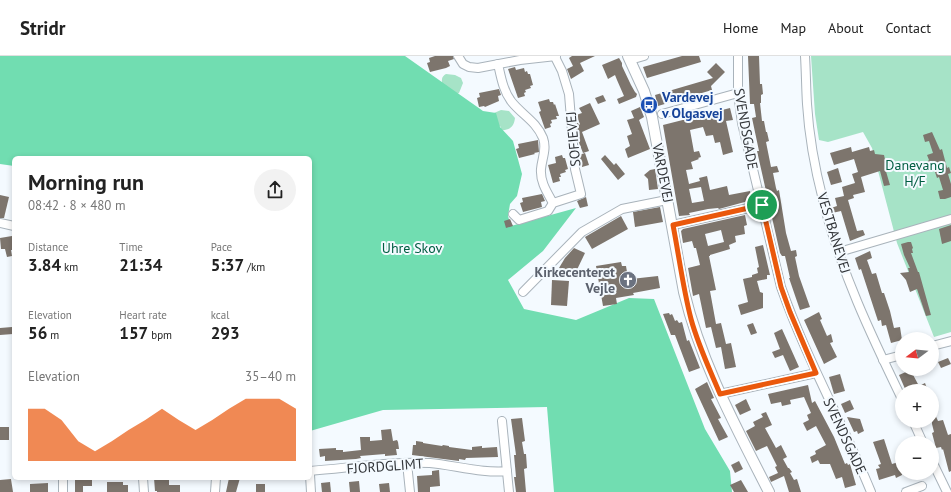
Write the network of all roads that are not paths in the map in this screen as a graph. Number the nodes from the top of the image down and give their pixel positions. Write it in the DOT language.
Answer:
graph roads {
  1 [pos="458,56"];
  2 [pos="555,56"];
  3 [pos="644,56"];
  4 [pos="738,56"];
  5 [pos="805,56"];
  6 [pos="630,58"];
  7 [pos="498,64"];
  8 [pos="738,93"];
  9 [pos="662,114"];
  10 [pos="667,200"];
  11 [pos="553,203"];
  12 [pos="762,205"];
  13 [pos="513,214"];
  14 [pos="951,219"];
  15 [pos="0,222"];
  16 [pos="12,225"];
  17 [pos="673,225"];
  18 [pos="839,252"];
  19 [pos="523,292"];
  20 [pos="951,341"];
  21 [pos="939,344"];
  22 [pos="895,357"];
  23 [pos="883,360"];
  24 [pos="816,373"];
  25 [pos="895,385"];
  26 [pos="720,394"];
  27 [pos="502,421"];
  28 [pos="407,462"];
  29 [pos="312,471"];
  30 [pos="507,471"];
  31 [pos="939,475"];
  32 [pos="63,480"];
  33 [pos="144,480"];
  34 [pos="216,480"];
  35 [pos="310,480"];
  36 [pos="922,486"];
  37 [pos="63,492"];
  38 [pos="144,492"];
  39 [pos="215,492"];
  40 [pos="311,492"];
  41 [pos="410,492"];
  42 [pos="509,492"];
  43 [pos="769,492"];
  44 [pos="871,492"];
  45 [pos="906,492"];
  46 [pos="947,492"];
  1 -- 7 [label="street, SOFIEVEJ"];
  2 -- 7 [label="street, SOFIEVEJ"];
  2 -- 11 [label="street, SOFIEVEJ"];
  3 -- 6 [label="street"];
  4 -- 8 [label="street, SVENDSGADE"];
  5 -- 18 [label="street, VESTBANEVEJ"];
  6 -- 10 [label="street, VARDEVEJ"];
  7 -- 11 [label="street"];
  8 -- 9 [label="street"];
  8 -- 12 [label="street, SVENDSGADE"];
  10 -- 17 [label="street, VARDEVEJ"];
  10 -- 19 [label="street"];
  11 -- 13 [label="street, SOFIEVEJ"];
  12 -- 17 [label="street"];
  12 -- 24 [label="street, SVENDSGADE"];
  14 -- 18 [label="street"];
  15 -- 16 [label="street"];
  17 -- 26 [label="street, VARDEVEJ"];
  18 -- 23 [label="street, VESTBANEVEJ"];
  20 -- 21 [label="street"];
  22 -- 23 [label="street"];
  23 -- 25 [label="street, VESTBANEVEJ"];
  24 -- 26 [label="street"];
  24 -- 44 [label="street, SVENDSGADE"];
  26 -- 43 [label="street, VARDEVEJ"];
  27 -- 30 [label="street"];
  28 -- 29 [label="street, FJORDGLIMT"];
  28 -- 30 [label="street, FJORDGLIMT"];
  28 -- 41 [label="street"];
  30 -- 42 [label="street"];
  31 -- 46 [label="street"];
  32 -- 37 [label="street"];
  33 -- 38 [label="street"];
  34 -- 39 [label="street"];
  35 -- 40 [label="street"];
  36 -- 45 [label="street"];
}
